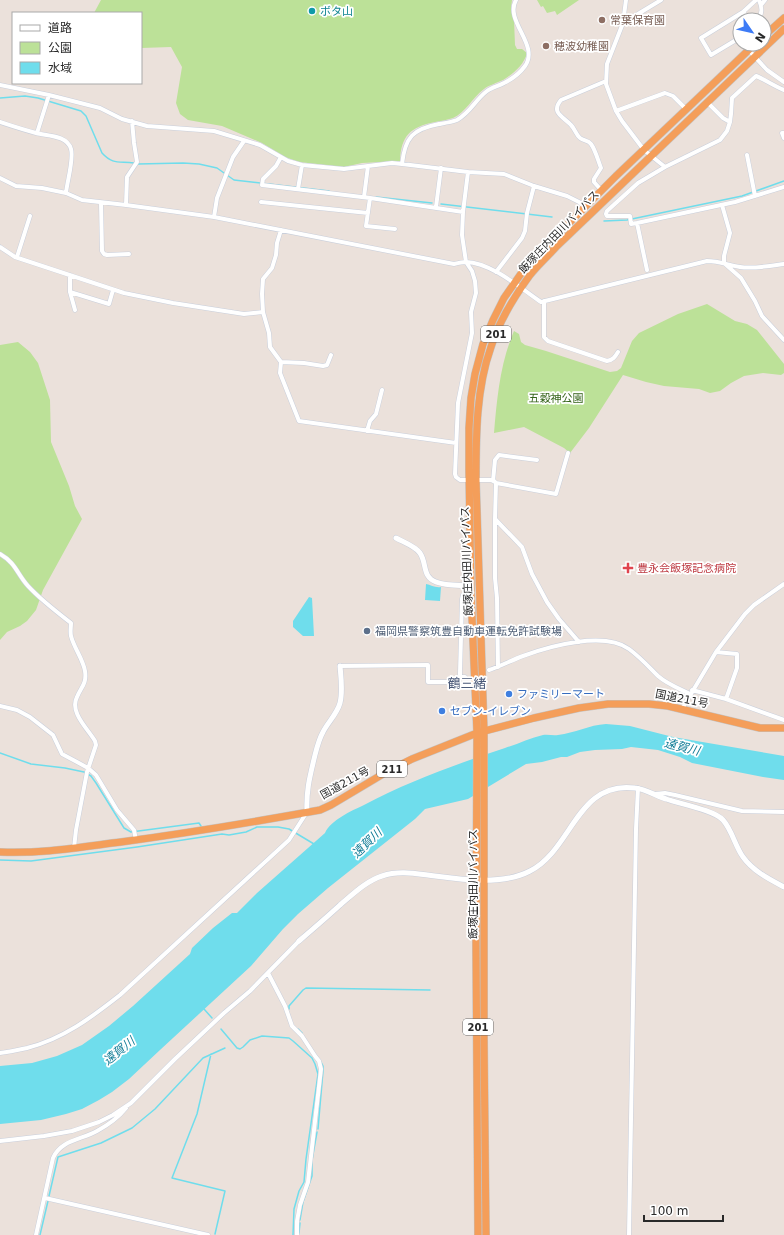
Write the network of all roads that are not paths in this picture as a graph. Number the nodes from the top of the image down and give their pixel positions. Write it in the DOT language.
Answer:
graph roads {
  1 [pos="516,0"];
  2 [pos="626,0"];
  3 [pos="661,0"];
  4 [pos="757,0"];
  5 [pos="765,0"];
  6 [pos="761,5"];
  7 [pos="743,12"];
  8 [pos="762,12"];
  9 [pos="784,18"];
  10 [pos="732,19"];
  11 [pos="623,24"];
  12 [pos="772,29"];
  13 [pos="784,29"];
  14 [pos="732,42"];
  15 [pos="746,52"];
  16 [pos="750,52"];
  17 [pos="755,57"];
  18 [pos="606,81"];
  19 [pos="784,82"];
  20 [pos="0,85"];
  21 [pos="784,90"];
  22 [pos="49,97"];
  23 [pos="708,103"];
  24 [pos="686,109"];
  25 [pos="616,111"];
  26 [pos="132,121"];
  27 [pos="0,122"];
  28 [pos="730,122"];
  29 [pos="784,133"];
  30 [pos="37,134"];
  31 [pos="784,138"];
  32 [pos="244,141"];
  33 [pos="644,150"];
  34 [pos="747,155"];
  35 [pos="650,156"];
  36 [pos="281,157"];
  37 [pos="402,164"];
  38 [pos="302,165"];
  39 [pos="368,166"];
  40 [pos="441,168"];
  41 [pos="665,168"];
  42 [pos="468,172"];
  43 [pos="0,178"];
  44 [pos="534,186"];
  45 [pos="298,187"];
  46 [pos="784,187"];
  47 [pos="602,190"];
  48 [pos="66,193"];
  49 [pos="754,193"];
  50 [pos="364,196"];
  51 [pos="370,198"];
  52 [pos="261,202"];
  53 [pos="101,203"];
  54 [pos="126,205"];
  55 [pos="722,205"];
  56 [pos="436,207"];
  57 [pos="585,207"];
  58 [pos="464,209"];
  59 [pos="368,213"];
  60 [pos="30,216"];
  61 [pos="214,217"];
  62 [pos="637,223"];
  63 [pos="395,229"];
  64 [pos="282,230"];
  65 [pos="0,247"];
  66 [pos="129,254"];
  67 [pos="17,257"];
  68 [pos="466,262"];
  69 [pos="724,263"];
  70 [pos="784,264"];
  71 [pos="647,270"];
  72 [pos="496,272"];
  73 [pos="70,275"];
  74 [pos="515,283"];
  75 [pos="521,288"];
  76 [pos="113,290"];
  77 [pos="70,292"];
  78 [pos="544,301"];
  79 [pos="75,310"];
  80 [pos="263,312"];
  81 [pos="784,340"];
  82 [pos="618,352"];
  83 [pos="331,355"];
  84 [pos="281,362"];
  85 [pos="382,390"];
  86 [pos="367,431"];
  87 [pos="456,443"];
  88 [pos="568,453"];
  89 [pos="537,460"];
  90 [pos="472,480"];
  91 [pos="494,482"];
  92 [pos="495,519"];
  93 [pos="396,538"];
  94 [pos="0,554"];
  95 [pos="784,584"];
  96 [pos="471,586"];
  97 [pos="471,594"];
  98 [pos="579,642"];
  99 [pos="716,652"];
  100 [pos="340,666"];
  101 [pos="498,667"];
  102 [pos="489,670"];
  103 [pos="691,692"];
  104 [pos="726,699"];
  105 [pos="0,706"];
  106 [pos="682,709"];
  107 [pos="784,720"];
  108 [pos="784,728"];
  109 [pos="480,732"];
  110 [pos="87,772"];
  111 [pos="638,788"];
  112 [pos="654,794"];
  113 [pos="307,812"];
  114 [pos="784,812"];
  115 [pos="135,835"];
  116 [pos="74,848"];
  117 [pos="0,852"];
  118 [pos="481,880"];
  119 [pos="784,887"];
  120 [pos="299,941"];
  121 [pos="268,973"];
  122 [pos="0,1053"];
  123 [pos="131,1103"];
  124 [pos="0,1141"];
  125 [pos="45,1198"];
  126 [pos="487,1233"];
  127 [pos="36,1235"];
  128 [pos="208,1235"];
  129 [pos="297,1235"];
  130 [pos="478,1235"];
  131 [pos="629,1235"];
  1 -- 37 [label="street"];
  2 -- 11 [label="street"];
  3 -- 11 [label="street"];
  4 -- 6 [label="street"];
  4 -- 7 [label="street"];
  5 -- 6 [label="street"];
  6 -- 8 [label="street"];
  9 -- 12 [label="highway"];
  10 -- 14 [label="street"];
  11 -- 18 [label="street"];
  13 -- 17 [label="highway, 飯塚庄内田川バイパス / 201"];
  15 -- 24 [label="highway, 飯塚庄内田川バイパス / 201"];
  16 -- 17 [label="street"];
  17 -- 19 [label="street"];
  17 -- 23 [label="highway, 飯塚庄内田川バイパス / 201"];
  18 -- 25 [label="street"];
  18 -- 47 [label="street"];
  20 -- 22 [label="street"];
  21 -- 28 [label="street"];
  22 -- 26 [label="street"];
  22 -- 30 [label="street"];
  23 -- 28 [label="street"];
  23 -- 35 [label="highway, 飯塚庄内田川バイパス / 201"];
  24 -- 25 [label="street"];
  24 -- 33 [label="highway, 飯塚庄内田川バイパス / 201"];
  25 -- 33 [label="street"];
  26 -- 32 [label="street"];
  26 -- 54 [label="street"];
  27 -- 30 [label="street"];
  28 -- 41 [label="street"];
  29 -- 31 [label="street"];
  30 -- 48 [label="street"];
  32 -- 36 [label="street"];
  32 -- 61 [label="street"];
  33 -- 35 [label="street"];
  33 -- 47 [label="highway, 飯塚庄内田川バイパス / 201"];
  34 -- 49 [label="street"];
  35 -- 41 [label="street"];
  35 -- 75 [label="highway, 飯塚庄内田川バイパス / 201"];
  36 -- 38 [label="street"];
  36 -- 45 [label="street"];
  37 -- 39 [label="street"];
  37 -- 40 [label="street"];
  38 -- 39 [label="street"];
  38 -- 45 [label="street"];
  39 -- 50 [label="street"];
  40 -- 42 [label="street"];
  40 -- 56 [label="street"];
  41 -- 62 [label="street"];
  42 -- 44 [label="street"];
  42 -- 58 [label="street"];
  43 -- 48 [label="street"];
  44 -- 57 [label="street"];
  44 -- 72 [label="street"];
  45 -- 50 [label="street"];
  46 -- 49 [label="street"];
  47 -- 57 [label="highway, 飯塚庄内田川バイパス / 201"];
  48 -- 53 [label="street"];
  49 -- 55 [label="street"];
  50 -- 51 [label="street"];
  51 -- 56 [label="street"];
  51 -- 59 [label="street"];
  52 -- 59 [label="street"];
  53 -- 54 [label="street"];
  53 -- 66 [label="street"];
  54 -- 61 [label="street"];
  55 -- 62 [label="street"];
  55 -- 69 [label="street"];
  56 -- 58 [label="street"];
  57 -- 74 [label="highway, 飯塚庄内田川バイパス / 201"];
  58 -- 68 [label="street"];
  59 -- 63 [label="street"];
  60 -- 67 [label="street"];
  61 -- 64 [label="street"];
  62 -- 71 [label="street"];
  64 -- 68 [label="street"];
  64 -- 80 [label="street"];
  65 -- 67 [label="street"];
  67 -- 73 [label="street"];
  68 -- 72 [label="street"];
  68 -- 87 [label="street"];
  69 -- 70 [label="street"];
  69 -- 78 [label="street"];
  69 -- 81 [label="street"];
  72 -- 74 [label="street"];
  73 -- 76 [label="street"];
  73 -- 77 [label="street"];
  74 -- 75 [label="street"];
  74 -- 90 [label="highway, 飯塚庄内田川バイパス / 201"];
  75 -- 78 [label="street"];
  75 -- 90 [label="highway, 飯塚庄内田川バイパス / 201"];
  76 -- 77 [label="street"];
  76 -- 80 [label="street"];
  77 -- 79 [label="street"];
  78 -- 82 [label="street"];
  80 -- 84 [label="street"];
  83 -- 84 [label="street"];
  84 -- 86 [label="street"];
  85 -- 86 [label="street"];
  86 -- 87 [label="street"];
  87 -- 90 [label="street"];
  88 -- 91 [label="street"];
  89 -- 91 [label="street"];
  90 -- 91 [label="street"];
  90 -- 96 [label="highway, 飯塚庄内田川バイパス / 201"];
  90 -- 109 [label="highway, 飯塚庄内田川バイパス / 201"];
  91 -- 92 [label="street"];
  92 -- 98 [label="street"];
  92 -- 101 [label="street"];
  93 -- 96 [label="street"];
  94 -- 110 [label="street"];
  95 -- 99 [label="street"];
  96 -- 97 [label="highway, 飯塚庄内田川バイパス / 201"];
  97 -- 100 [label="street"];
  97 -- 109 [label="highway, 飯塚庄内田川バイパス / 201"];
  98 -- 101 [label="street"];
  98 -- 103 [label="street"];
  99 -- 103 [label="street"];
  99 -- 104 [label="street"];
  100 -- 113 [label="street"];
  101 -- 102 [label="street"];
  103 -- 104 [label="street"];
  103 -- 106 [label="street"];
  104 -- 107 [label="street"];
  105 -- 110 [label="street"];
  106 -- 108 [label="highway, 国道211号 / 211"];
  106 -- 109 [label="highway, 国道211号 / 211"];
  109 -- 113 [label="highway, 国道211号 / 211"];
  109 -- 118 [label="highway, 飯塚庄内田川バイパス / 201"];
  110 -- 115 [label="street"];
  110 -- 116 [label="street"];
  111 -- 112 [label="street"];
  111 -- 118 [label="street"];
  111 -- 131 [label="street"];
  112 -- 114 [label="street"];
  112 -- 119 [label="street"];
  113 -- 115 [label="highway, 国道211号 / 211"];
  113 -- 122 [label="street"];
  115 -- 116 [label="highway, 国道211号 / 211"];
  116 -- 117 [label="highway, 国道211号 / 211"];
  118 -- 120 [label="street"];
  118 -- 126 [label="highway, 飯塚庄内田川バイパス / 201"];
  118 -- 130 [label="highway, 飯塚庄内田川バイパス / 201"];
  120 -- 121 [label="street"];
  121 -- 123 [label="street"];
  121 -- 129 [label="street"];
  123 -- 124 [label="street"];
  123 -- 125 [label="street"];
  125 -- 127 [label="street"];
  125 -- 128 [label="street"];
}
